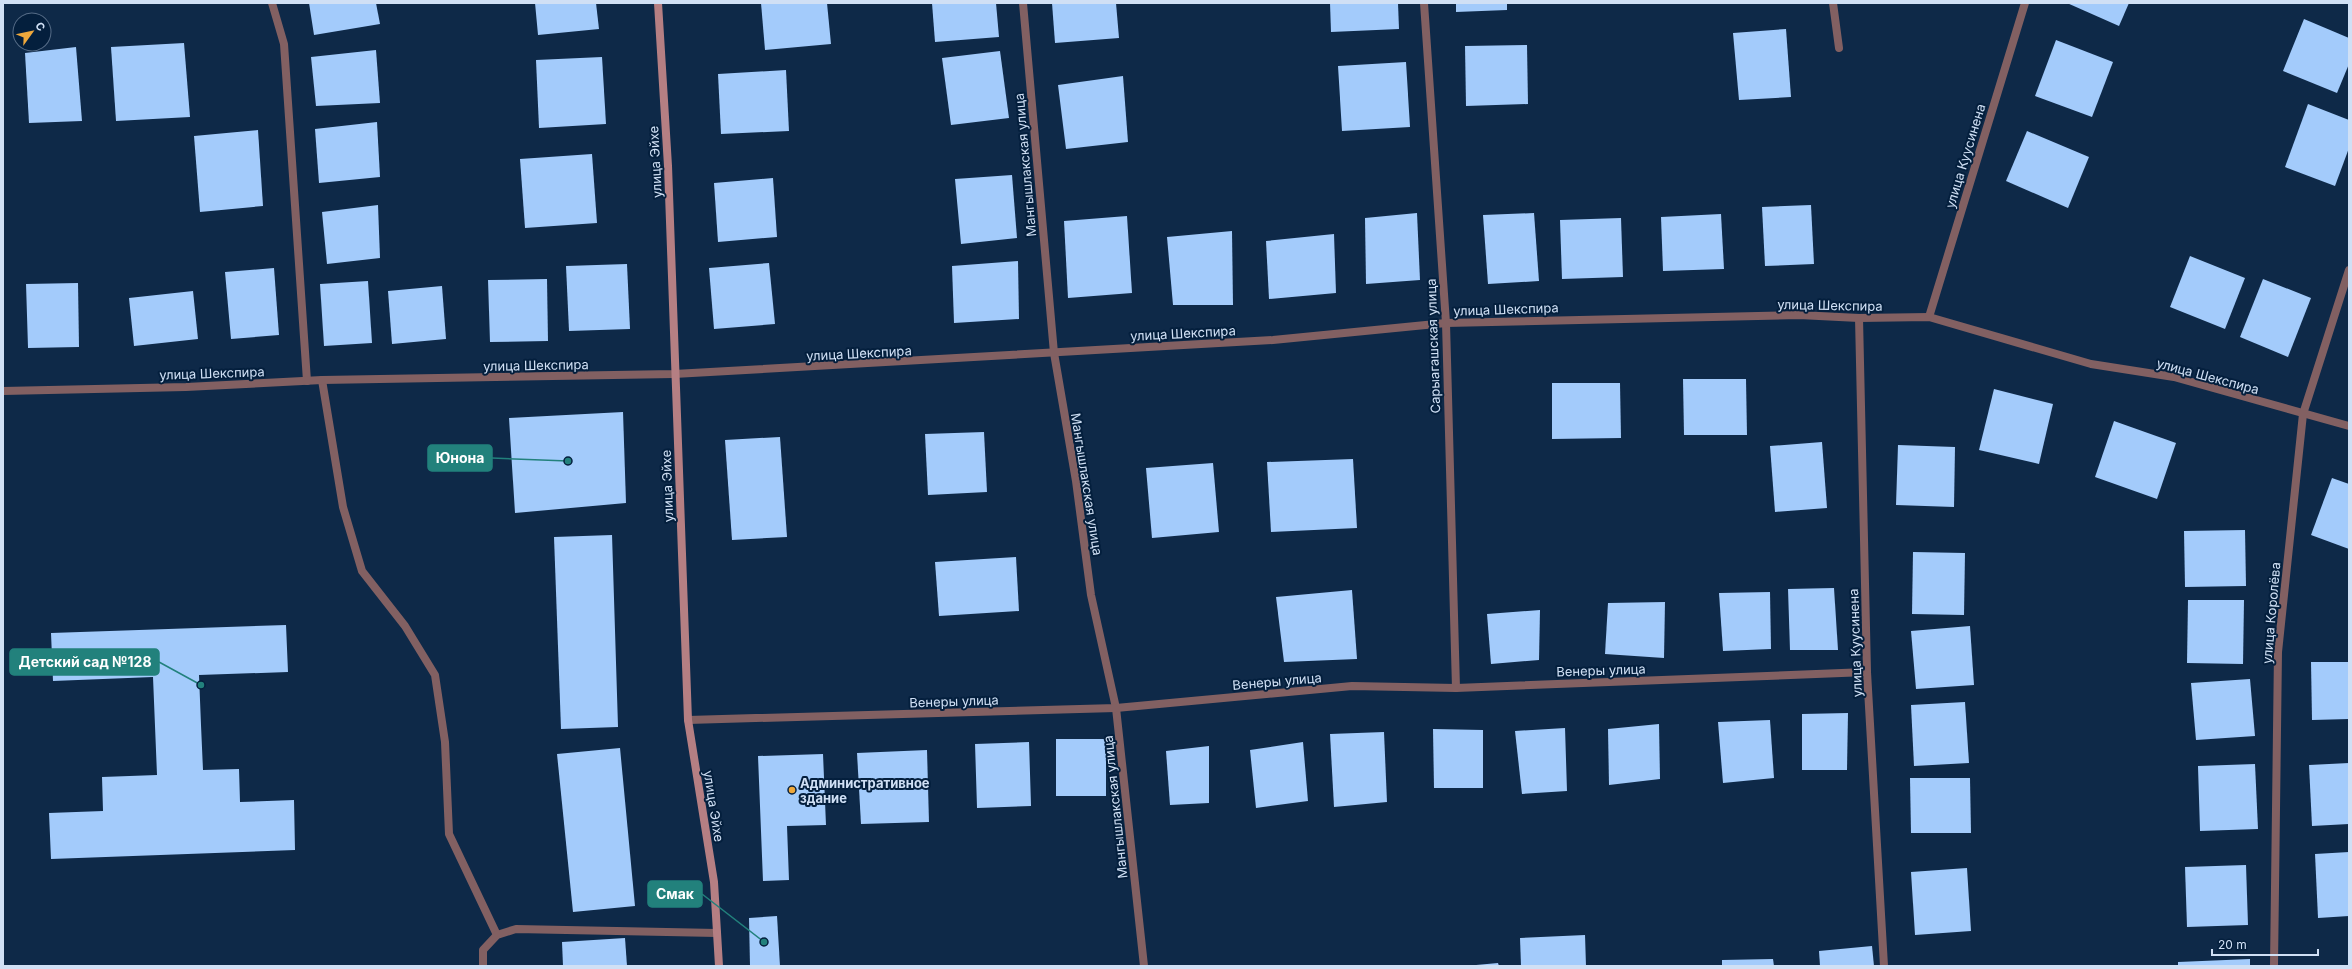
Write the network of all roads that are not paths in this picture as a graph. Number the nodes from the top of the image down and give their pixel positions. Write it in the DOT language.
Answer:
graph roads {
  1 [pos="272,3"];
  2 [pos="658,3"];
  3 [pos="1023,3"];
  4 [pos="1424,3"];
  5 [pos="1833,3"];
  6 [pos="2025,3"];
  7 [pos="1839,48"];
  8 [pos="2349,270"];
  9 [pos="1929,317"];
  10 [pos="1858,318"];
  11 [pos="1446,323"];
  12 [pos="1054,352"];
  13 [pos="674,374"];
  14 [pos="322,380"];
  15 [pos="307,381"];
  16 [pos="3,391"];
  17 [pos="2303,414"];
  18 [pos="2349,426"];
  19 [pos="1867,672"];
  20 [pos="1456,688"];
  21 [pos="1116,708"];
  22 [pos="688,720"];
  23 [pos="717,933"];
  24 [pos="497,935"];
  25 [pos="483,966"];
  26 [pos="720,966"];
  27 [pos="1144,966"];
  28 [pos="1884,966"];
  29 [pos="2274,966"];
  1 -- 15 [label="street"];
  2 -- 13 [label="street, улица Эйхе"];
  3 -- 12 [label="street, Мангышлакская улица"];
  4 -- 11 [label="street, Сарыагашская улица"];
  5 -- 7 [label="street"];
  6 -- 9 [label="street, улица Куусинена"];
  8 -- 17 [label="street, улица Королёва"];
  9 -- 10 [label="street, улица Шекспира"];
  9 -- 17 [label="street, улица Шекспира"];
  10 -- 11 [label="street, улица Шекспира"];
  10 -- 19 [label="street, улица Куусинена"];
  11 -- 12 [label="street, улица Шекспира"];
  11 -- 20 [label="street, Сарыагашская улица"];
  12 -- 13 [label="street, улица Шекспира"];
  12 -- 21 [label="street, Мангышлакская улица"];
  13 -- 14 [label="street, улица Шекспира"];
  13 -- 22 [label="street, улица Эйхе"];
  14 -- 15 [label="street, улица Шекспира"];
  14 -- 24 [label="street"];
  15 -- 16 [label="street, улица Шекспира"];
  17 -- 18 [label="street, улица Шекспира"];
  17 -- 29 [label="street, улица Королёва"];
  19 -- 20 [label="street, Венеры улица"];
  19 -- 28 [label="street, улица Куусинена"];
  20 -- 21 [label="street, Венеры улица"];
  21 -- 22 [label="street, Венеры улица"];
  21 -- 27 [label="street, Мангышлакская улица"];
  22 -- 23 [label="street, улица Эйхе"];
  23 -- 24 [label="street"];
  23 -- 26 [label="street, улица Эйхе"];
  24 -- 25 [label="street"];
}
